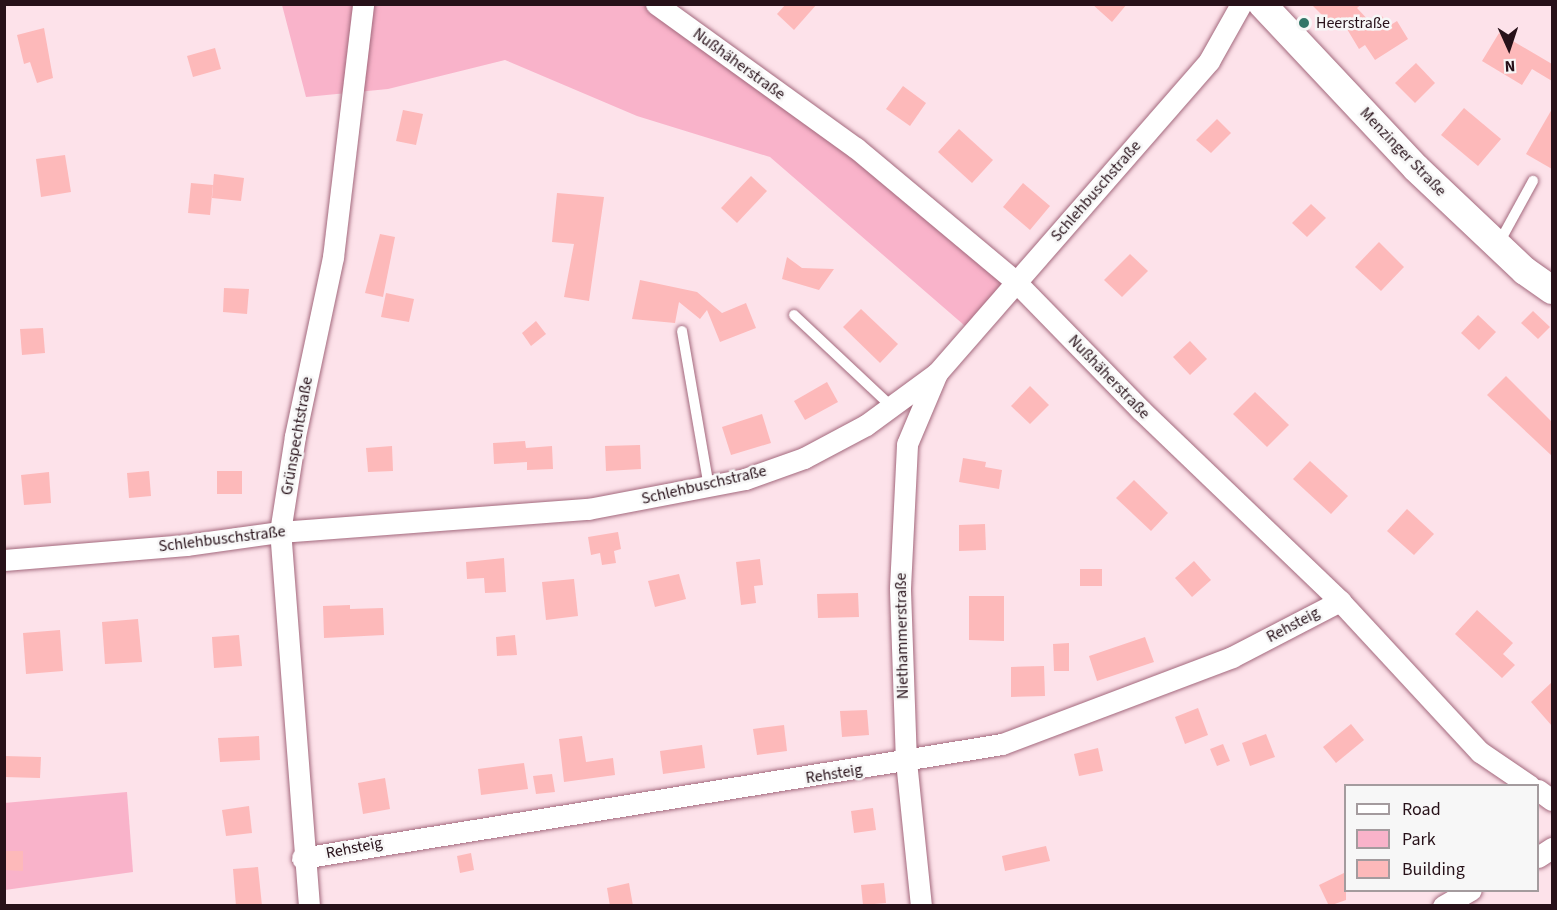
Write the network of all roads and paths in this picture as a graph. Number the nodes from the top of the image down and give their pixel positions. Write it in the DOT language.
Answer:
graph roads {
  1 [pos="363,4"];
  2 [pos="656,4"];
  3 [pos="1240,4"];
  4 [pos="1262,4"];
  5 [pos="1533,181"];
  6 [pos="1498,246"];
  7 [pos="1016,282"];
  8 [pos="1552,290"];
  9 [pos="794,315"];
  10 [pos="682,331"];
  11 [pos="937,373"];
  12 [pos="892,407"];
  13 [pos="709,487"];
  14 [pos="280,532"];
  15 [pos="4,560"];
  16 [pos="1340,601"];
  17 [pos="906,762"];
  18 [pos="1523,783"];
  19 [pos="1539,791"];
  20 [pos="1552,800"];
  21 [pos="302,858"];
  22 [pos="1469,892"];
  23 [pos="309,906"];
  24 [pos="921,906"];
  25 [pos="1443,906"];
  1 -- 14 [label="street, Grünspechtstraße"];
  2 -- 7 [label="street, Nußhäherstraße"];
  3 -- 7 [label="street, Schlehbuschstraße"];
  4 -- 6 [label="street, Menzinger Straße"];
  5 -- 6 [label="lane"];
  6 -- 8 [label="street, Menzinger Straße"];
  7 -- 11 [label="street, Schlehbuschstraße"];
  7 -- 16 [label="street, Nußhäherstraße"];
  9 -- 12 [label="lane"];
  10 -- 13 [label="lane"];
  11 -- 12 [label="street, Schlehbuschstraße"];
  11 -- 17 [label="street, Niethammerstraße"];
  12 -- 13 [label="street, Schlehbuschstraße"];
  13 -- 14 [label="street, Schlehbuschstraße"];
  14 -- 15 [label="street, Schlehbuschstraße"];
  14 -- 21 [label="street, Grünspechtstraße"];
  16 -- 17 [label="street, Rehsteig"];
  16 -- 18 [label="street, Nußhäherstraße"];
  17 -- 21 [label="street, Rehsteig"];
  17 -- 24 [label="street, Niethammerstraße"];
  19 -- 20 [label="street"];
  21 -- 23 [label="street, Grünspechtstraße"];
  22 -- 25 [label="street"];
}
